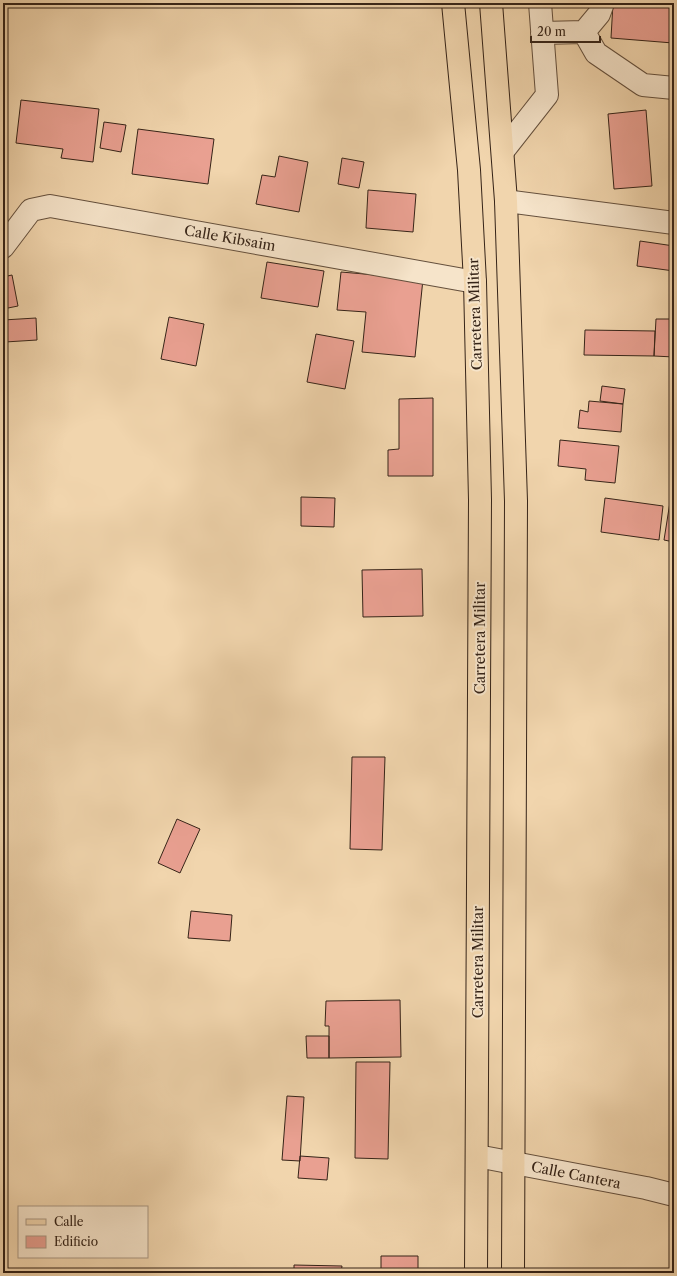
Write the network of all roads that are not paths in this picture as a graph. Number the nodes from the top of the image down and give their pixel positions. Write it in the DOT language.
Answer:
graph roads {
  1 [pos="453,3"];
  2 [pos="491,3"];
  3 [pos="540,3"];
  4 [pos="603,3"];
  5 [pos="584,32"];
  6 [pos="542,33"];
  7 [pos="674,88"];
  8 [pos="503,152"];
  9 [pos="506,201"];
  10 [pos="674,223"];
  11 [pos="3,247"];
  12 [pos="475,282"];
  13 [pos="477,1156"];
  14 [pos="514,1163"];
  15 [pos="674,1195"];
  16 [pos="476,1273"];
  17 [pos="513,1273"];
  1 -- 12 [label="main road, Carretera Militar"];
  2 -- 8 [label="main road"];
  3 -- 6 [label="street"];
  4 -- 5 [label="street"];
  5 -- 6 [label="street"];
  5 -- 7 [label="street"];
  6 -- 8 [label="street"];
  8 -- 9 [label="main road"];
  9 -- 10 [label="street"];
  9 -- 14 [label="main road"];
  11 -- 12 [label="street, Calle Kibsaim"];
  12 -- 13 [label="main road, Carretera Militar"];
  13 -- 14 [label="street, Calle Cantera"];
  13 -- 16 [label="main road, Carretera Militar"];
  14 -- 15 [label="street, Calle Cantera"];
  14 -- 17 [label="main road"];
}
